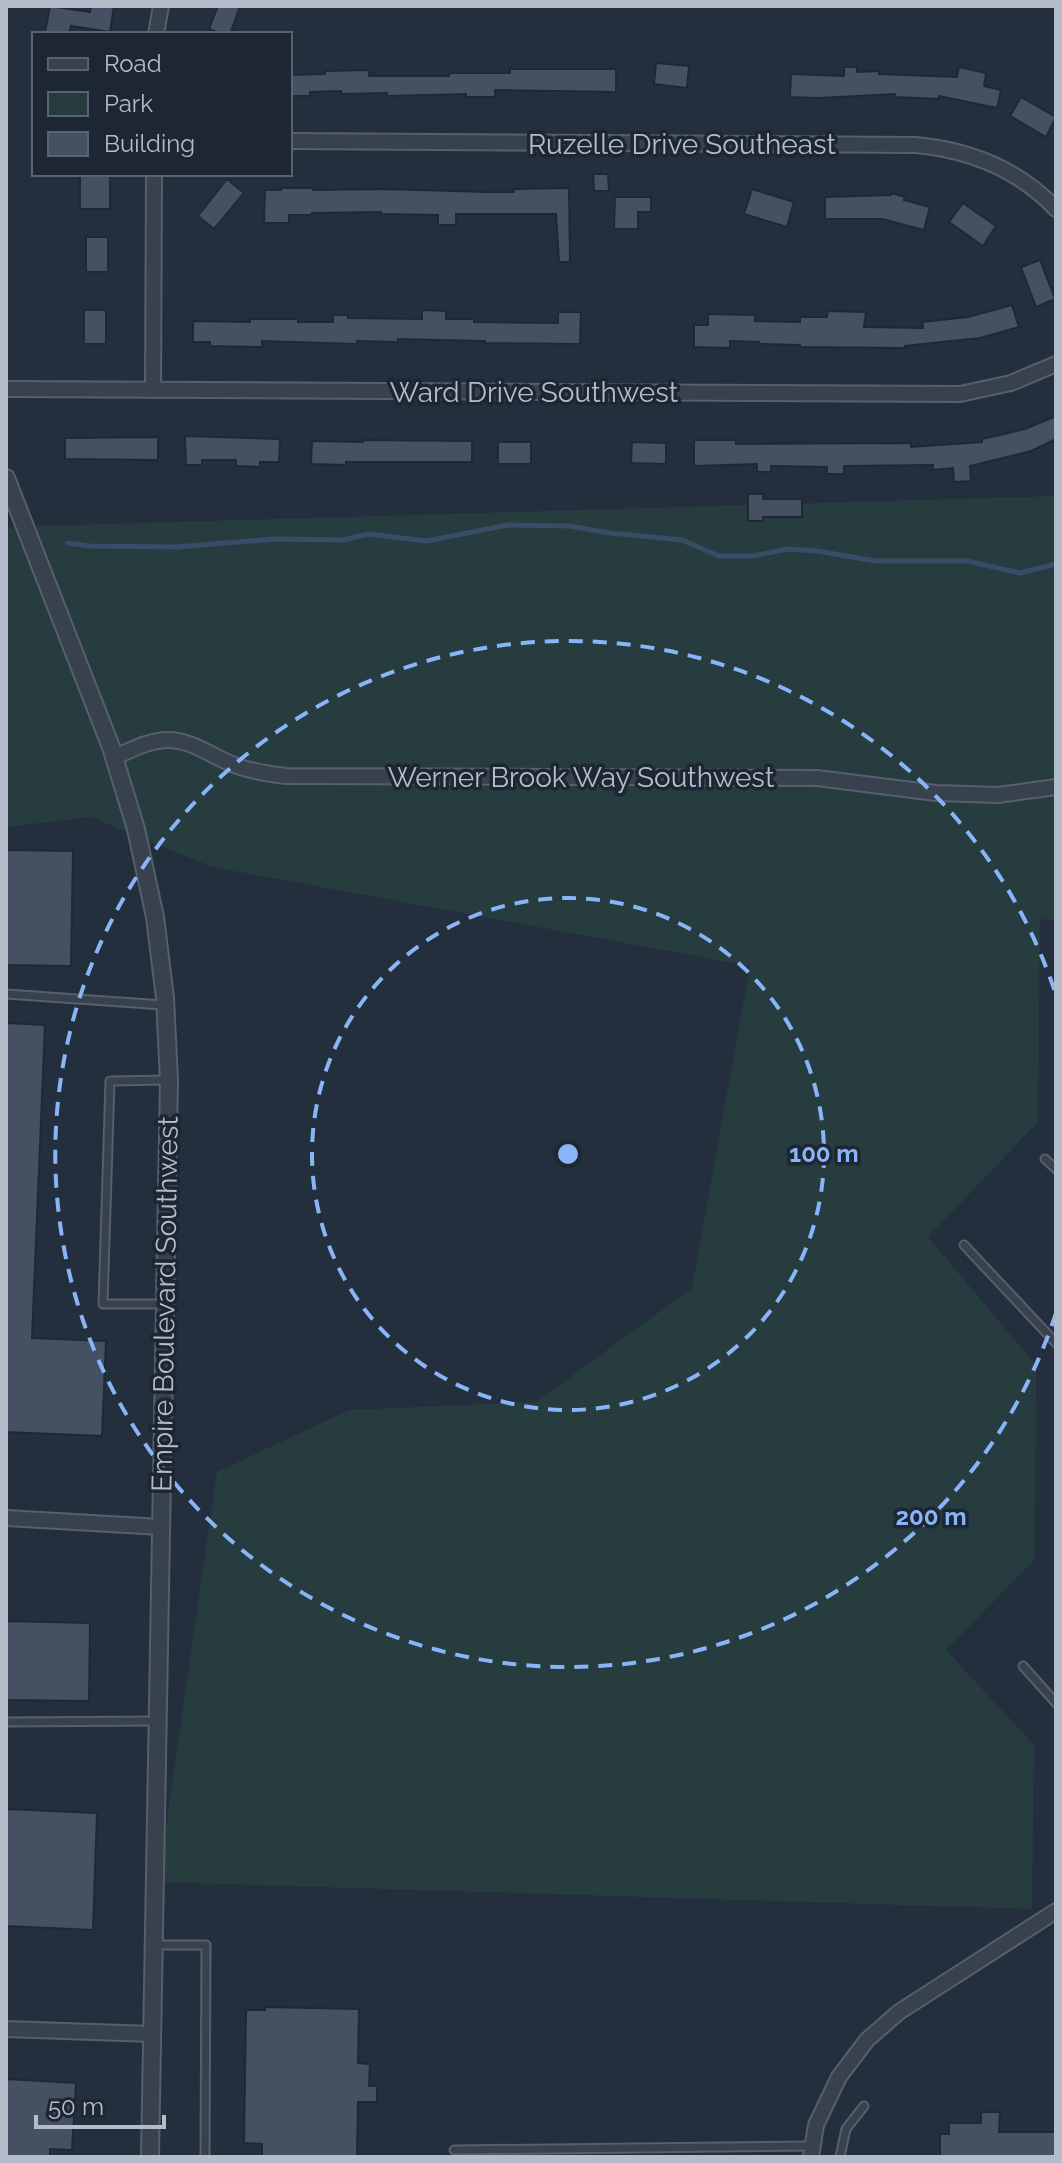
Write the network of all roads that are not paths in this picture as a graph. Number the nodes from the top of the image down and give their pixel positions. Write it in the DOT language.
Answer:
graph roads {
  1 [pos="161,6"];
  2 [pos="156,32"];
  3 [pos="292,141"];
  4 [pos="154,176"];
  5 [pos="1056,209"];
  6 [pos="1056,364"];
  7 [pos="6,389"];
  8 [pos="153,390"];
  9 [pos="6,478"];
  10 [pos="115,757"];
  11 [pos="1056,787"];
  12 [pos="6,994"];
  13 [pos="165,1005"];
  14 [pos="169,1080"];
  15 [pos="1045,1159"];
  16 [pos="1056,1169"];
  17 [pos="964,1245"];
  18 [pos="165,1304"];
  19 [pos="1056,1343"];
  20 [pos="6,1518"];
  21 [pos="161,1527"];
  22 [pos="1023,1666"];
  23 [pos="1056,1703"];
  24 [pos="158,1721"];
  25 [pos="6,1722"];
  26 [pos="1056,1911"];
  27 [pos="154,1945"];
  28 [pos="6,2029"];
  29 [pos="152,2034"];
  30 [pos="864,2106"];
  31 [pos="454,2150"];
  32 [pos="812,2152"];
  33 [pos="150,2157"];
  34 [pos="205,2157"];
  35 [pos="840,2157"];
  1 -- 2 [label="street"];
  3 -- 5 [label="street, Ruzelle Drive Southeast"];
  4 -- 8 [label="street"];
  6 -- 8 [label="street, Ward Drive Southwest"];
  7 -- 8 [label="street, Ward Drive Southwest"];
  9 -- 10 [label="street, Empire Boulevard Southwest"];
  10 -- 11 [label="street, Werner Brook Way Southwest"];
  10 -- 13 [label="street, Empire Boulevard Southwest"];
  12 -- 13 [label="lane"];
  13 -- 14 [label="street, Empire Boulevard Southwest"];
  14 -- 18 [label="street, Empire Boulevard Southwest"];
  14 -- 18 [label="lane"];
  15 -- 16 [label="lane"];
  17 -- 19 [label="lane"];
  18 -- 21 [label="street, Empire Boulevard Southwest"];
  20 -- 21 [label="street"];
  21 -- 24 [label="street, Empire Boulevard Southwest"];
  22 -- 23 [label="lane"];
  24 -- 25 [label="lane"];
  24 -- 27 [label="street, Empire Boulevard Southwest"];
  26 -- 32 [label="street"];
  27 -- 29 [label="street, Empire Boulevard Southwest"];
  27 -- 34 [label="lane"];
  28 -- 29 [label="street"];
  29 -- 33 [label="street, Empire Boulevard Southwest"];
  30 -- 35 [label="lane"];
  31 -- 32 [label="lane"];
}
